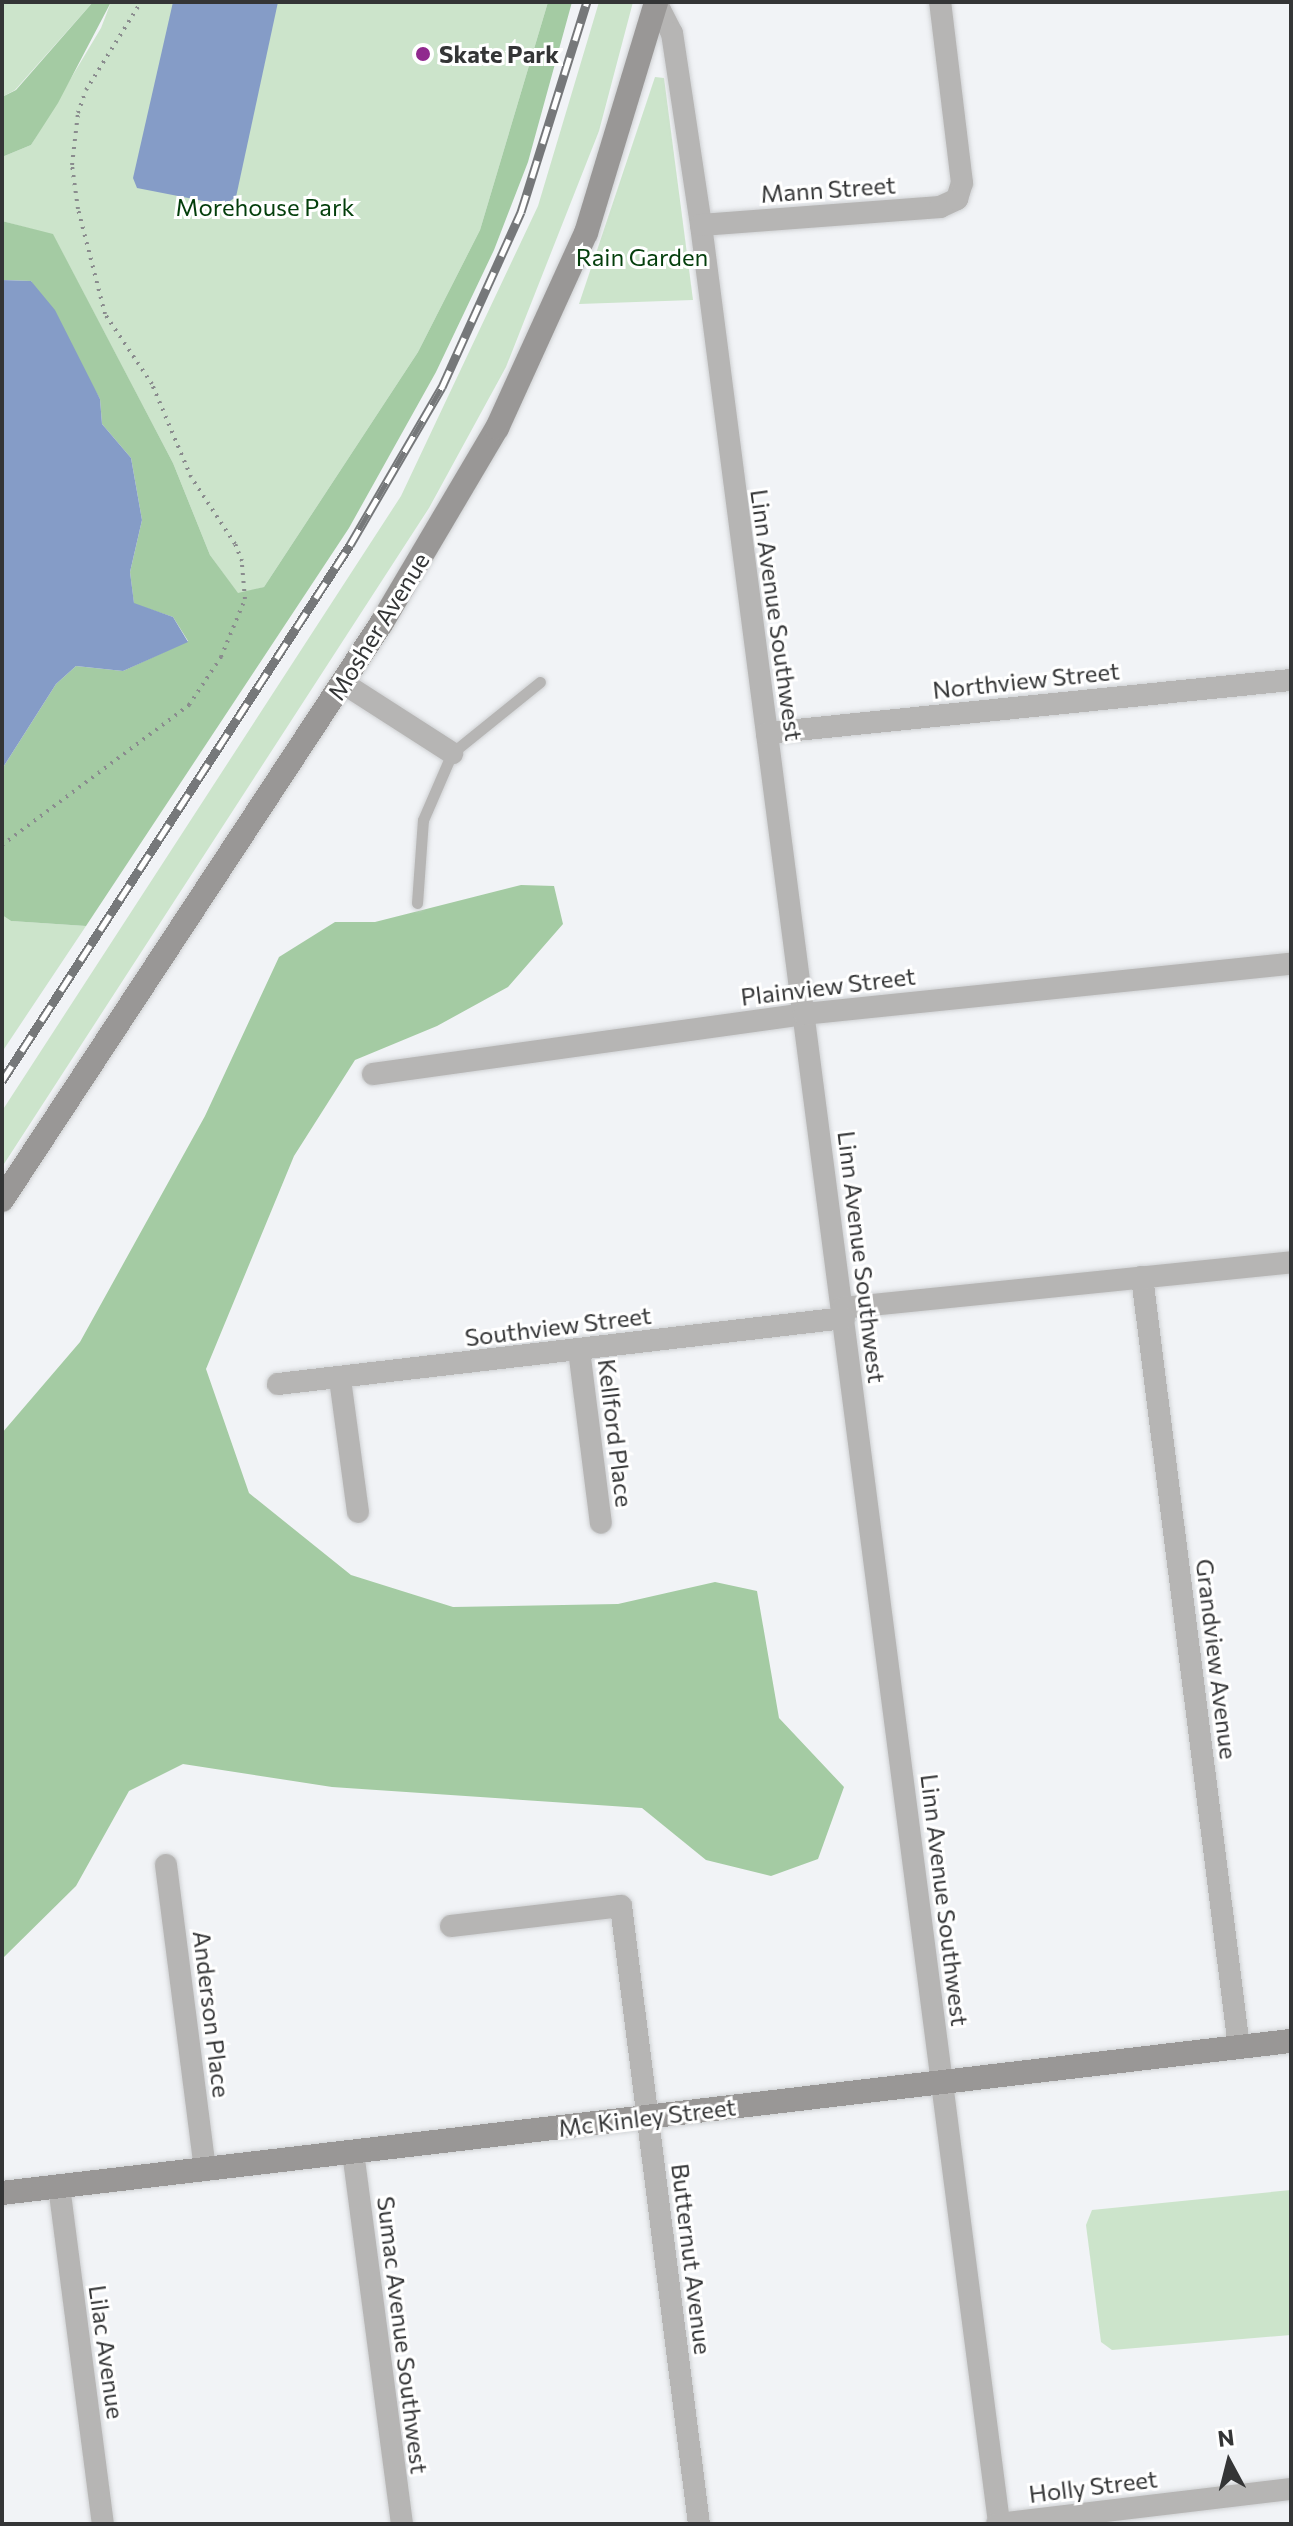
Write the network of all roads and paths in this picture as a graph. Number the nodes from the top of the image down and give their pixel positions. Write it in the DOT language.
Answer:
graph roads {
  1 [pos="141,2"];
  2 [pos="656,2"];
  3 [pos="940,2"];
  4 [pos="701,225"];
  5 [pos="1291,680"];
  6 [pos="540,682"];
  7 [pos="343,683"];
  8 [pos="767,733"];
  9 [pos="452,753"];
  10 [pos="2,845"];
  11 [pos="417,903"];
  12 [pos="1291,964"];
  13 [pos="804,1014"];
  14 [pos="373,1074"];
  15 [pos="2,1200"];
  16 [pos="1291,1262"];
  17 [pos="1142,1277"];
  18 [pos="843,1313"];
  19 [pos="579,1350"];
  20 [pos="340,1379"];
  21 [pos="278,1384"];
  22 [pos="358,1512"];
  23 [pos="601,1523"];
  24 [pos="166,1865"];
  25 [pos="451,1926"];
  26 [pos="1291,2041"];
  27 [pos="1239,2047"];
  28 [pos="943,2082"];
  29 [pos="648,2117"];
  30 [pos="353,2152"];
  31 [pos="205,2169"];
  32 [pos="59,2186"];
  33 [pos="2,2193"];
  34 [pos="1291,2489"];
  35 [pos="103,2524"];
  36 [pos="402,2524"];
  37 [pos="699,2524"];
  38 [pos="998,2524"];
  1 -- 10 [label="path"];
  2 -- 4 [label="street, Linn Avenue Southwest"];
  2 -- 7 [label="street, Mosher Avenue"];
  3 -- 4 [label="street, Mann Street"];
  4 -- 8 [label="street, Linn Avenue Southwest"];
  5 -- 8 [label="street, Northview Street"];
  6 -- 9 [label="lane"];
  7 -- 9 [label="street"];
  7 -- 15 [label="street, Mosher Avenue"];
  8 -- 13 [label="street, Linn Avenue Southwest"];
  9 -- 11 [label="lane"];
  12 -- 13 [label="street, Plainview Street"];
  13 -- 14 [label="street, Plainview Street"];
  13 -- 18 [label="street, Linn Avenue Southwest"];
  16 -- 17 [label="street, Southview Street"];
  17 -- 18 [label="street, Southview Street"];
  17 -- 27 [label="street, Grandview Avenue"];
  18 -- 19 [label="street, Southview Street"];
  18 -- 28 [label="street, Linn Avenue Southwest"];
  19 -- 20 [label="street, Southview Street"];
  19 -- 23 [label="street, Kellford Place"];
  20 -- 21 [label="street, Southview Street"];
  20 -- 22 [label="street"];
  24 -- 31 [label="street, Anderson Place"];
  25 -- 29 [label="street, Butternut Avenue"];
  26 -- 27 [label="street, Mc Kinley Street"];
  27 -- 28 [label="street, Mc Kinley Street"];
  28 -- 29 [label="street, Mc Kinley Street"];
  28 -- 38 [label="street, Linn Avenue Southwest"];
  29 -- 30 [label="street, Mc Kinley Street"];
  29 -- 37 [label="street, Butternut Avenue"];
  30 -- 31 [label="street, Mc Kinley Street"];
  30 -- 36 [label="street, Sumac Avenue Southwest"];
  31 -- 32 [label="street, Mc Kinley Street"];
  32 -- 33 [label="street, Mc Kinley Street"];
  32 -- 35 [label="street, Lilac Avenue"];
  34 -- 38 [label="street, Holly Street"];
}
